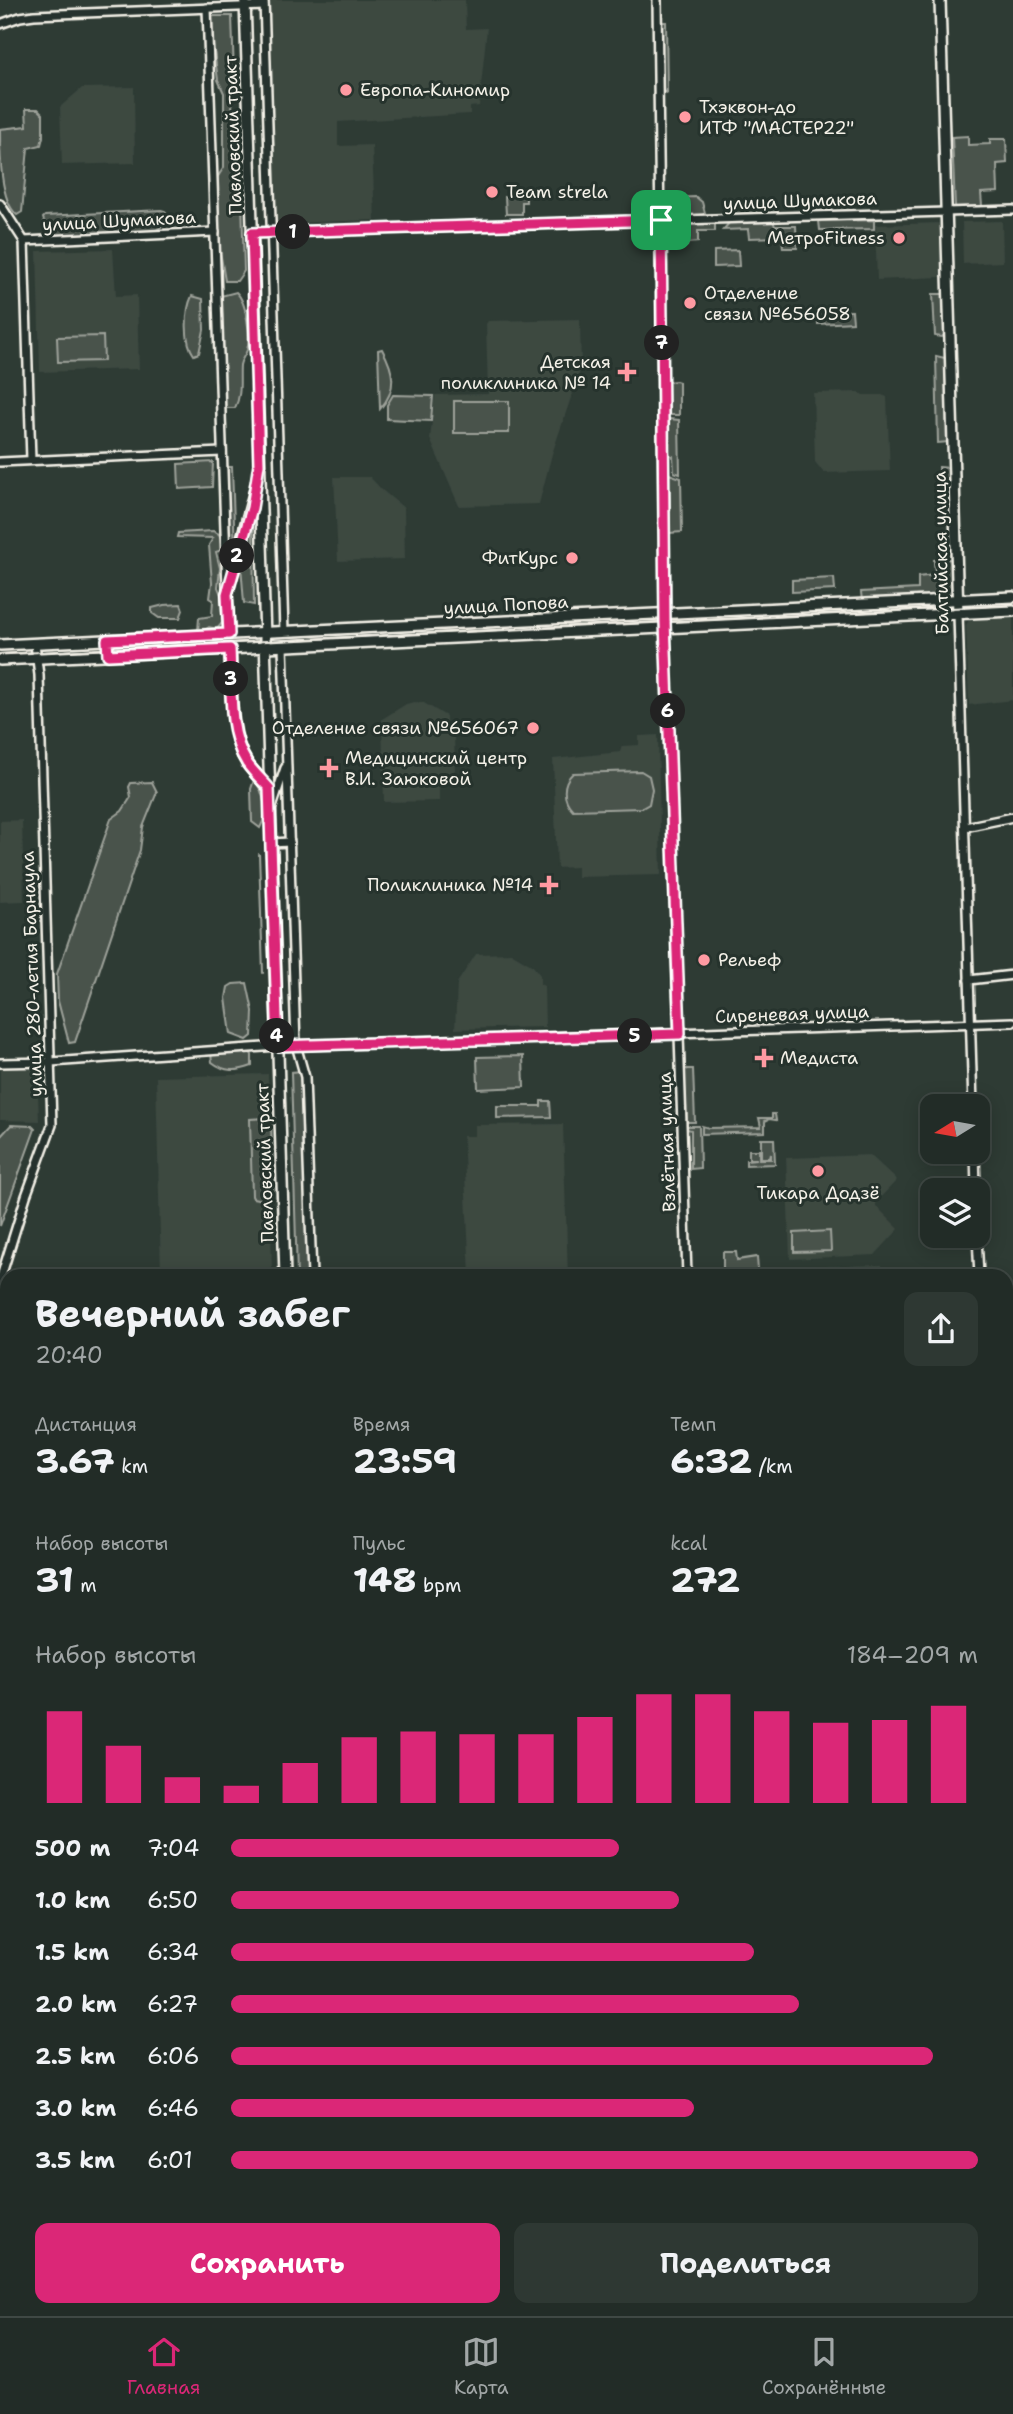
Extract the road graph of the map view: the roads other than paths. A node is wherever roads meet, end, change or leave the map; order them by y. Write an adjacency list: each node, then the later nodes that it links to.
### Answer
1 (657, 0): 10 (street, Взлётная улица)
2 (940, 0): 9 (main road, Балтийская улица)
3 (245, 3): 4 (street); 5 (street); 13 (main road, Павловский тракт)
4 (264, 3): 12 (street)
5 (207, 8): 6 (street); 11 (street)
6 (0, 24)
7 (0, 204): 14 (street)
8 (1013, 210): 9 (street, улица Шумакова)
9 (946, 212): 10 (street, улица Шумакова); 22 (main road, Балтийская улица)
10 (661, 220): 12 (street, улица Шумакова); 25 (street, Взлётная улица)
11 (215, 232): 14 (street, улица Шумакова); 15 (street)
12 (271, 232): 13 (street, улица Шумакова); 29 (street)
13 (252, 233): 18 (main road, Павловский тракт)
14 (23, 241): 16 (street)
15 (222, 452): 16 (street); 19 (street)
16 (31, 460): 17 (street)
17 (0, 462)
18 (259, 464): 19 (main road); 30 (main road, Павловский тракт)
19 (227, 594): 31 (main road)
20 (999, 597): 21 (main road, улица Попова); 22 (main road, улица Попова); 24 (main road)
21 (1013, 597)
22 (958, 599): 25 (main road, улица Попова); 26 (main road, Балтийская улица)
23 (1013, 611): 24 (main road, улица Попова)
24 (1001, 612): 26 (main road, улица Попова)
25 (665, 613): 27 (main road, улица Попова); 28 (street, Взлётная улица)
26 (958, 614): 28 (main road, улица Попова); 46 (street, Балтийская улица)
27 (433, 624): 29 (main road, улица Попова); 32 (main road)
28 (665, 628): 32 (main road, улица Попова); 53 (street, Взлётная улица)
29 (284, 631): 30 (main road, улица Попова)
30 (264, 632): 31 (main road, улица Попова); 37 (main road, Павловский тракт)
31 (229, 634): 33 (main road, улица Попова)
32 (435, 639): 36 (main road, улица Попова)
33 (107, 640): 34 (main road, улица Попова); 39 (main road)
34 (35, 644): 35 (main road, улица Попова); 40 (street, улица 280-летия Барнаула)
35 (0, 645)
36 (283, 646): 37 (main road, улица Попова); 42 (street)
37 (265, 647): 38 (main road, улица Попова); 43 (main road, Павловский тракт)
38 (230, 649): 39 (main road, улица Попова); 43 (main road)
39 (108, 655): 40 (main road, улица Попова)
40 (38, 658): 41 (main road, улица Попова); 56 (street, улица 280-летия Барнаула)
41 (0, 660)
42 (287, 761): 44 (street); 47 (street)
43 (269, 788): 44 (main road, Павловский тракт)
44 (270, 813): 48 (main road, Павловский тракт)
45 (1013, 817): 46 (street)
46 (965, 827): 50 (street, Балтийская улица)
47 (290, 842): 48 (street); 54 (street)
48 (271, 843): 55 (main road, Павловский тракт)
49 (1013, 975): 50 (street)
50 (970, 980): 52 (street, Балтийская улица)
51 (1013, 1022): 52 (street, Сиреневая улица)
52 (971, 1024): 53 (street, Сиреневая улица); 58 (street, Балтийская улица)
53 (680, 1034): 54 (street, Сиреневая улица); 63 (street, Взлётная улица)
54 (296, 1045): 55 (street, Сиреневая улица); 62 (street)
55 (278, 1046): 56 (street, Сиреневая улица); 61 (main road, Павловский тракт)
56 (51, 1062): 57 (street, Сиреневая улица); 60 (street, улица 280-летия Барнаула)
57 (0, 1063)
58 (973, 1094)
59 (978, 1248): 64 (street)
60 (3, 1269)
61 (285, 1269)
62 (312, 1269)
63 (687, 1269)
64 (979, 1269)

